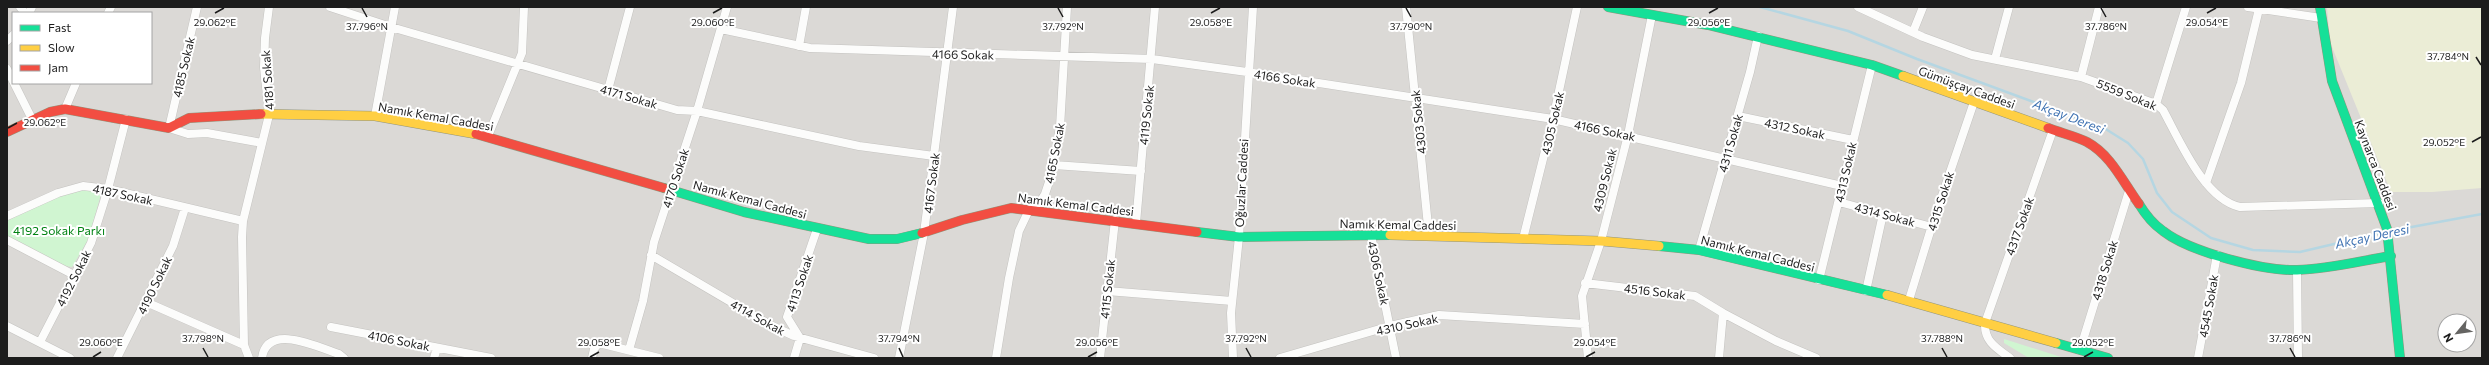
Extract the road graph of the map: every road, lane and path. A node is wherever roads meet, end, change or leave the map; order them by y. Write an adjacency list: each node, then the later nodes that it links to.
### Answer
1 (197, 7): 55 (street, 4185 Sokak)
2 (269, 7): 49 (street, 4181 Sokak)
3 (330, 7): 26 (street, 4171 Sokak)
4 (395, 7): 26 (street)
5 (524, 7): 35 (street)
6 (630, 7): 43 (street)
7 (727, 7): 27 (street, 4170 Sokak)
8 (806, 7): 30 (street)
9 (953, 7): 31 (street, 4167 Sokak)
10 (1067, 7): 32 (street, 4165 Sokak)
11 (1155, 7): 33 (street, 4119 Sokak)
12 (1252, 7): 38 (street, Oğuzlar Caddesi)
13 (1406, 7): 44 (street, 4303 Sokak)
14 (1577, 7): 54 (street, 4305 Sokak)
15 (1608, 7): 24 (street, Gümüşçay Caddesi)
16 (1923, 7): 28 (street)
17 (2009, 7): 34 (street)
18 (2099, 7): 39 (street)
19 (2186, 7): 46 (street)
20 (2248, 7): 23 (street)
21 (2320, 7): 25 (street, Kaynarca Caddesi)
22 (1862, 8): 28 (street, 5559 Sokak)
23 (2259, 8): 25 (street); 66 (street)
24 (1653, 11): 29 (street, Gümüşçay Caddesi); 58 (street, 4309 Sokak)
25 (2321, 18): 72 (street, Kaynarca Caddesi)
26 (391, 27): 35 (street, 4171 Sokak); 50 (street)
27 (721, 29): 30 (street, 4166 Sokak); 48 (street, 4170 Sokak)
28 (1913, 32): 34 (street, 5559 Sokak)
29 (1758, 36): 36 (street, Gümüşçay Caddesi); 51 (street, 4311 Sokak)
30 (799, 46): 31 (street, 4166 Sokak)
31 (948, 54): 32 (street, 4166 Sokak); 62 (street, 4167 Sokak)
32 (1065, 56): 33 (street, 4166 Sokak); 64 (street, 4165 Sokak)
33 (1152, 59): 38 (street, 4166 Sokak); 65 (street, 4119 Sokak)
34 (1995, 60): 39 (street, 5559 Sokak)
35 (517, 64): 43 (street, 4171 Sokak); 59 (street)
36 (1872, 65): 45 (street, Gümüşçay Caddesi); 60 (street, 4313 Sokak)
37 (7, 69): 40 (street)
38 (1248, 72): 44 (street, 4166 Sokak); 85 (street, Oğuzlar Caddesi)
39 (2081, 76): 46 (street, 5559 Sokak)
40 (12, 80)
41 (14, 84): 52 (street)
42 (76, 84): 47 (street)
43 (608, 90): 48 (street, 4171 Sokak)
44 (1416, 98): 54 (street, 4166 Sokak); 84 (street, 4303 Sokak)
45 (1974, 102): 56 (street, Gümüşçay Caddesi); 80 (street, 4315 Sokak)
46 (2156, 104): 66 (street, 5559 Sokak)
47 (65, 109): 52 (street); 53 (street)
48 (697, 111): 62 (street, 4171 Sokak); 69 (street, 4170 Sokak)
49 (269, 115): 50 (street, Namık Kemal Caddesi); 55 (street, Namık Kemal Caddesi); 61 (street, 4181 Sokak)
50 (375, 116): 59 (street, Namık Kemal Caddesi)
51 (1738, 116): 60 (street, 4312 Sokak); 63 (street, 4311 Sokak)
52 (32, 119): 57 (street)
53 (126, 119): 55 (street); 68 (street, 4192 Sokak)
54 (1553, 119): 58 (street, 4166 Sokak); 86 (street, 4305 Sokak)
55 (169, 128): 61 (street)
56 (2053, 130): 70 (street, Gümüşçay Caddesi); 103 (street, 4317 Sokak)
57 (7, 132)
58 (1628, 135): 63 (street, 4166 Sokak); 88 (street, 4309 Sokak)
59 (488, 136): 69 (street, Namık Kemal Caddesi)
60 (1853, 140): 67 (street, 4313 Sokak)
61 (262, 143): 78 (street, 4181 Sokak)
62 (934, 156): 82 (street, 4167 Sokak)
63 (1726, 159): 67 (street, 4166 Sokak); 89 (street, 4311 Sokak)
64 (1054, 165): 65 (street); 74 (street, 4165 Sokak)
65 (1141, 171): 79 (street, 4119 Sokak)
66 (2206, 183): 72 (street, 5559 Sokak)
67 (1842, 186): 71 (street, 4313 Sokak)
68 (108, 189): 73 (street, 4187 Sokak); 76 (street, 4187 Sokak); 94 (street, 4192 Sokak)
69 (670, 190): 81 (street, Namık Kemal Caddesi); 90 (street, 4170 Sokak)
70 (2129, 191): 91 (street, Gümüşçay Caddesi); 113 (street, 4318 Sokak)
71 (1839, 202): 75 (street, 4314 Sokak); 95 (street, 4313 Sokak)
72 (2379, 203): 92 (street, Kaynarca Caddesi)
73 (185, 208): 78 (street, 4187 Sokak); 101 (street, 4190 Sokak)
74 (1029, 210): 77 (street, Namık Kemal Caddesi); 82 (street, Namık Kemal Caddesi); 127 (street, 4165 Sokak)
75 (1883, 214): 80 (street, 4314 Sokak); 97 (street)
76 (7, 216)
77 (1115, 220): 79 (street, Namık Kemal Caddesi); 98 (street, 4115 Sokak)
78 (243, 221): 110 (street, 4181 Sokak)
79 (1136, 223): 85 (street, Namık Kemal Caddesi)
80 (1932, 227): 99 (street, 4315 Sokak)
81 (817, 228): 82 (street, Namık Kemal Caddesi); 108 (street, 4113 Sokak)
82 (924, 233): 126 (street, 4167 Sokak)
83 (1371, 235): 84 (street, Namık Kemal Caddesi); 85 (street, Namık Kemal Caddesi); 106 (street, 4306 Sokak)
84 (1429, 236): 86 (street, Namık Kemal Caddesi)
85 (1238, 237): 100 (street, Oğuzlar Caddesi)
86 (1523, 239): 88 (street, Namık Kemal Caddesi)
87 (7, 240): 94 (street)
88 (1601, 241): 89 (street, Namık Kemal Caddesi); 96 (street, 4309 Sokak)
89 (1699, 250): 95 (street, Namık Kemal Caddesi)
90 (651, 255): 108 (street, 4114 Sokak); 112 (street, 4170 Sokak)
91 (2217, 255): 93 (street, Gümüşçay Caddesi); 137 (street, 4545 Sokak)
92 (2391, 256): 93 (street, Gümüşçay Caddesi); 139 (street, Kaynarca Caddesi)
93 (2297, 270): 138 (street)
94 (74, 275): 109 (street, 4192 Sokak)
95 (1819, 280): 97 (street, Namık Kemal Caddesi)
96 (1585, 283): 102 (street, 4516 Sokak); 104 (street, 4309 Sokak)
97 (1866, 290): 99 (street, Namık Kemal Caddesi)
98 (1107, 291): 100 (street); 128 (street, 4115 Sokak)
99 (1909, 300): 103 (street, Namık Kemal Caddesi)
100 (1232, 301): 129 (street, Oğuzlar Caddesi)
101 (146, 302): 110 (street); 116 (street, 4190 Sokak)
102 (1723, 314): 133 (street); 134 (street, 4516 Sokak)
103 (1985, 323): 113 (street, Namık Kemal Caddesi); 135 (street)
104 (1585, 324): 106 (street, 4310 Sokak); 132 (street, 4309 Sokak)
105 (7, 326): 109 (street)
106 (1390, 326): 130 (street, 4310 Sokak); 131 (street, 4306 Sokak)
107 (331, 327): 111 (street, 4106 Sokak)
108 (800, 338): 114 (street, 4114 Sokak); 124 (street)
109 (40, 342): 115 (street)
110 (244, 345): 117 (street)
111 (437, 348): 120 (street); 121 (street, 4106 Sokak)
112 (629, 350): 122 (street); 123 (street)
113 (2080, 350): 136 (street, Namık Kemal Caddesi)
114 (861, 357): 125 (street, 4114 Sokak)
115 (70, 358)
116 (117, 358)
117 (249, 358)
118 (262, 358): 119 (street)
119 (344, 358)
120 (434, 358)
121 (491, 358)
122 (592, 358)
123 (659, 358)
124 (794, 358)
125 (874, 358)
126 (899, 358)
127 (996, 358)
128 (1100, 358)
129 (1233, 358)
130 (1280, 358)
131 (1396, 358)
132 (1588, 358)
133 (1718, 358)
134 (1816, 358)
135 (2010, 358)
136 (2108, 358)
137 (2198, 358)
138 (2298, 358)
139 (2400, 358)

